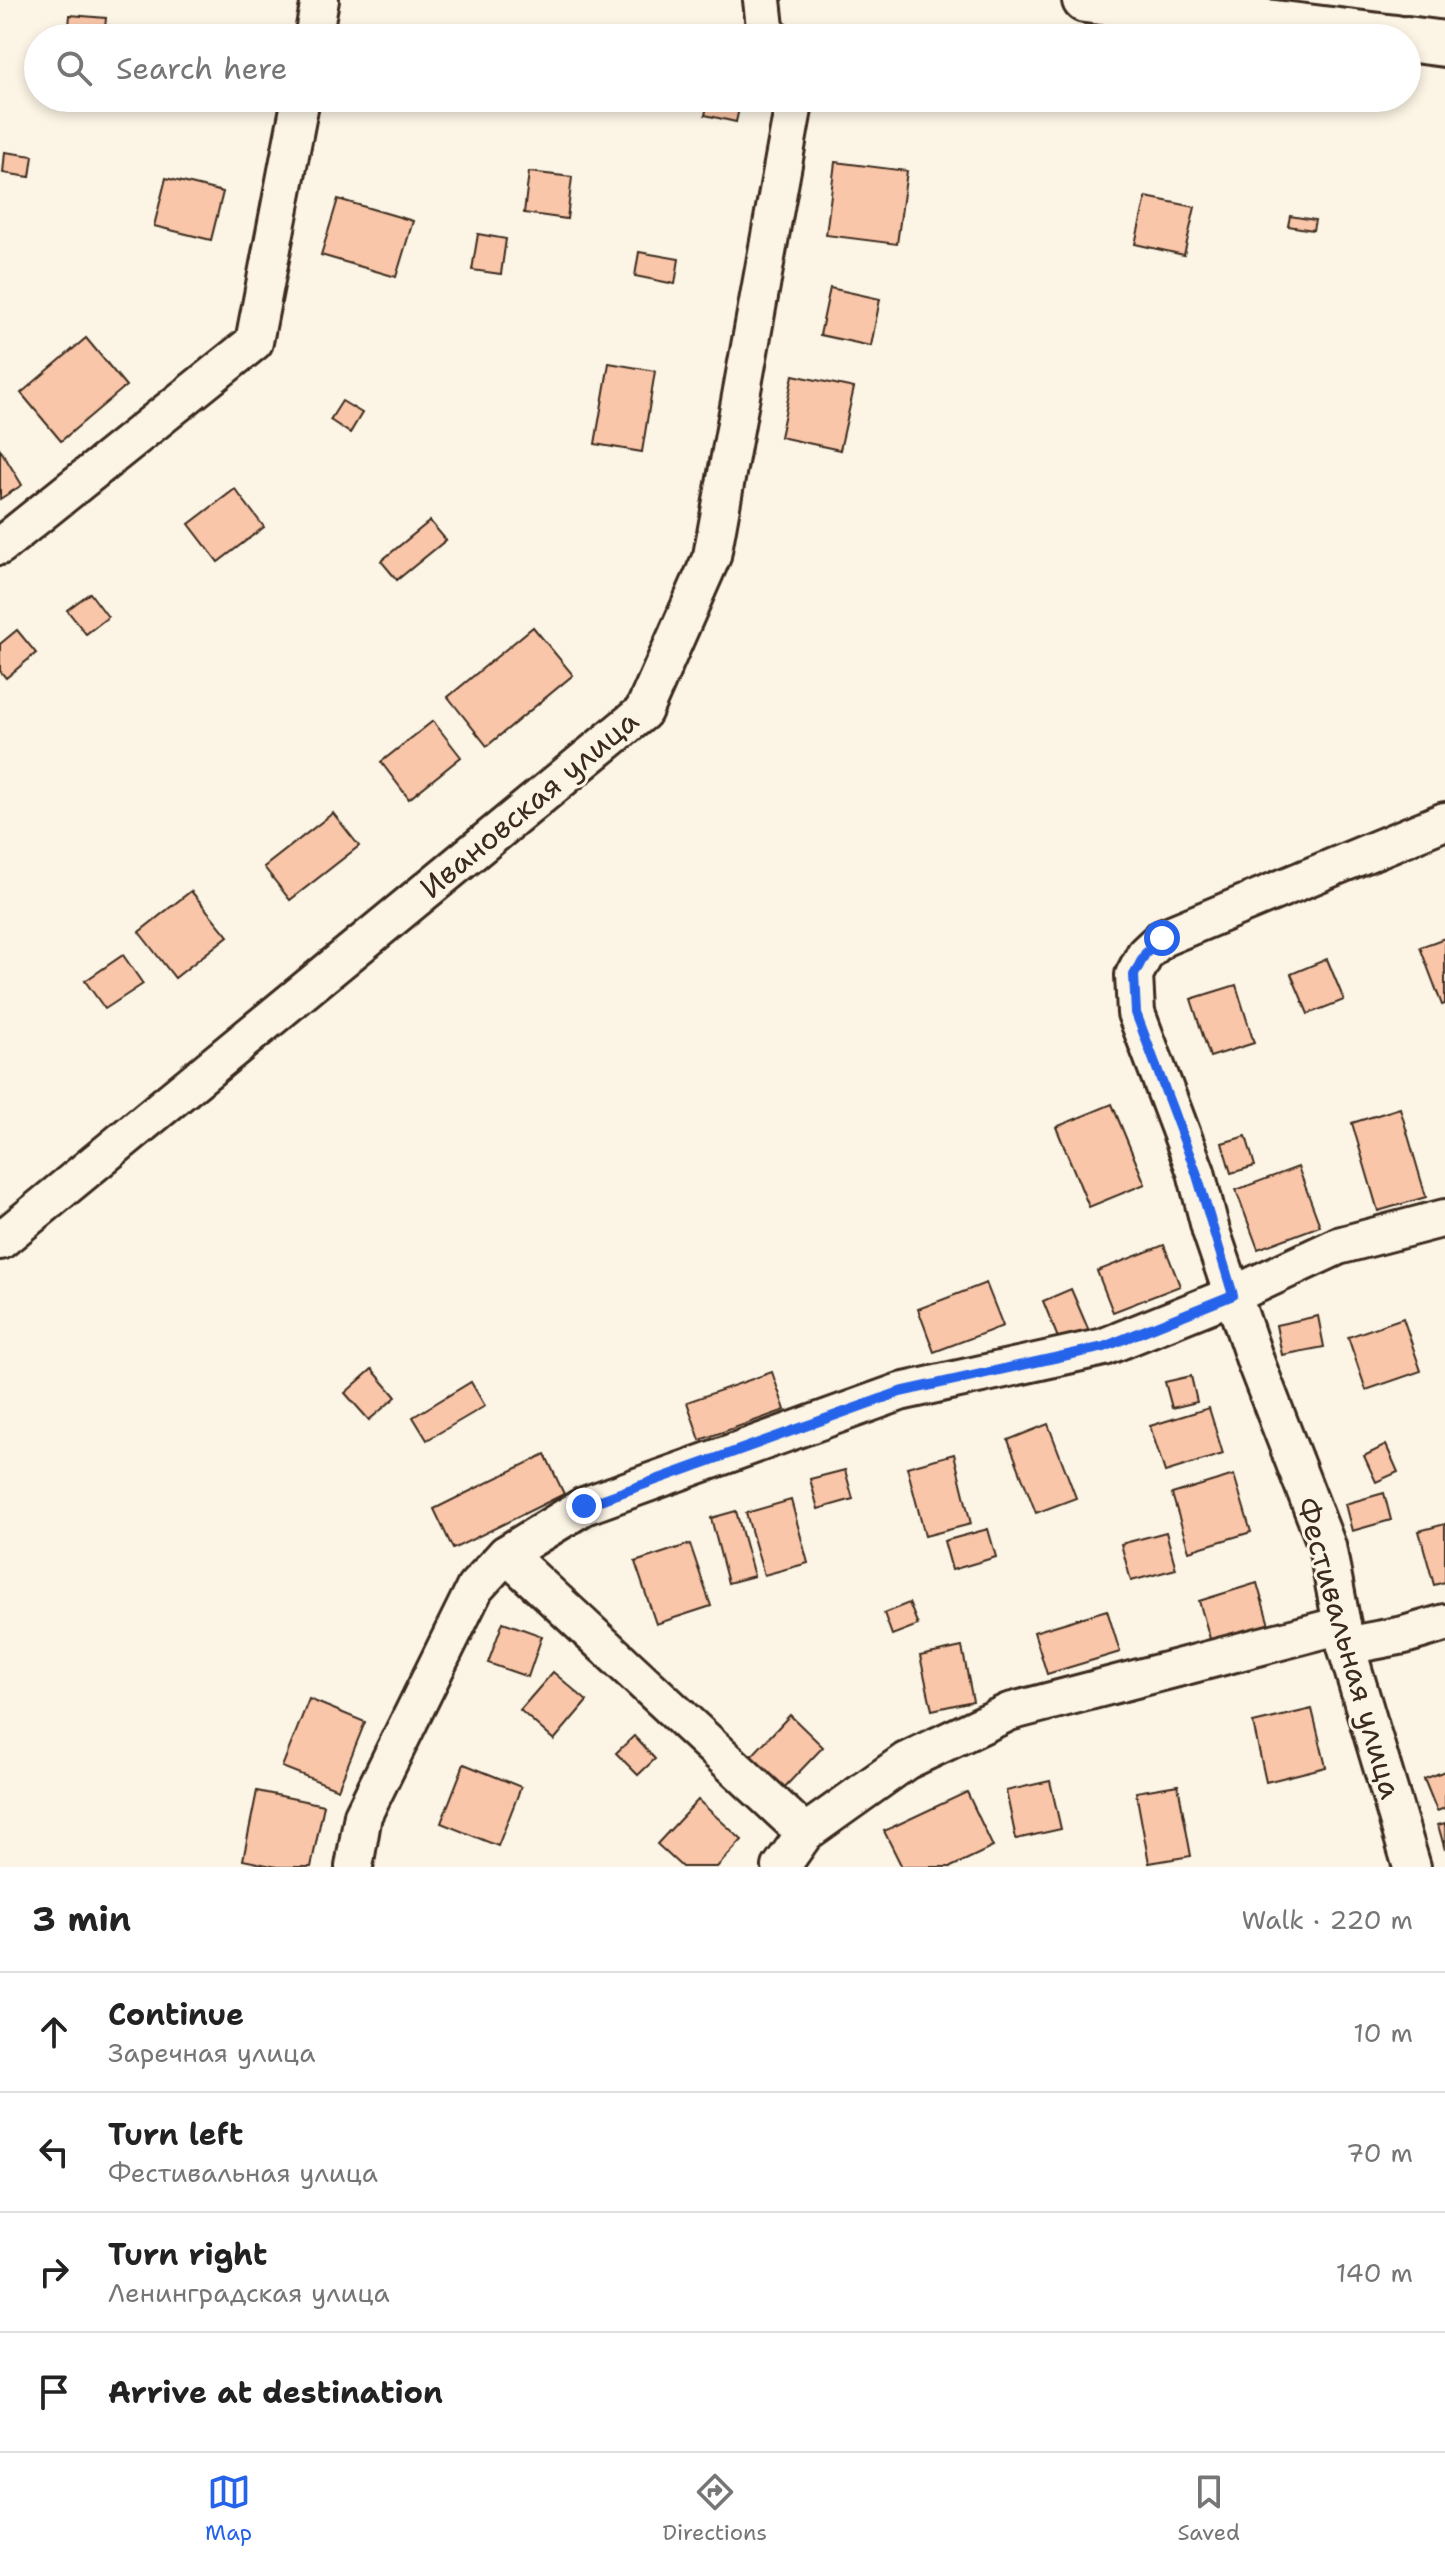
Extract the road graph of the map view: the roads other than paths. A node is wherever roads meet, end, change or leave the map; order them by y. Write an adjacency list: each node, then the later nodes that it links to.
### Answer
1 (320, 0): 4 (street)
2 (762, 0): 5 (street)
3 (1085, 0): 6 (street)
4 (316, 24)
5 (765, 24)
6 (1281, 24)
7 (1421, 41): 8 (street)
8 (1445, 44)
9 (298, 112): 11 (street)
10 (792, 112): 14 (street, Ивановская улица)
11 (0, 546)
12 (1445, 821): 15 (street, Фестивальная улица)
13 (1445, 1218): 15 (street)
14 (0, 1241)
15 (1233, 1295): 16 (street); 18 (street, Фестивальная улица)
16 (506, 1554): 19 (street); 20 (street)
17 (1445, 1623): 18 (street)
18 (1344, 1635): 19 (street); 22 (street, Фестивальная улица)
19 (805, 1833): 21 (street)
20 (354, 1867)
21 (781, 1867)
22 (1412, 1867)

